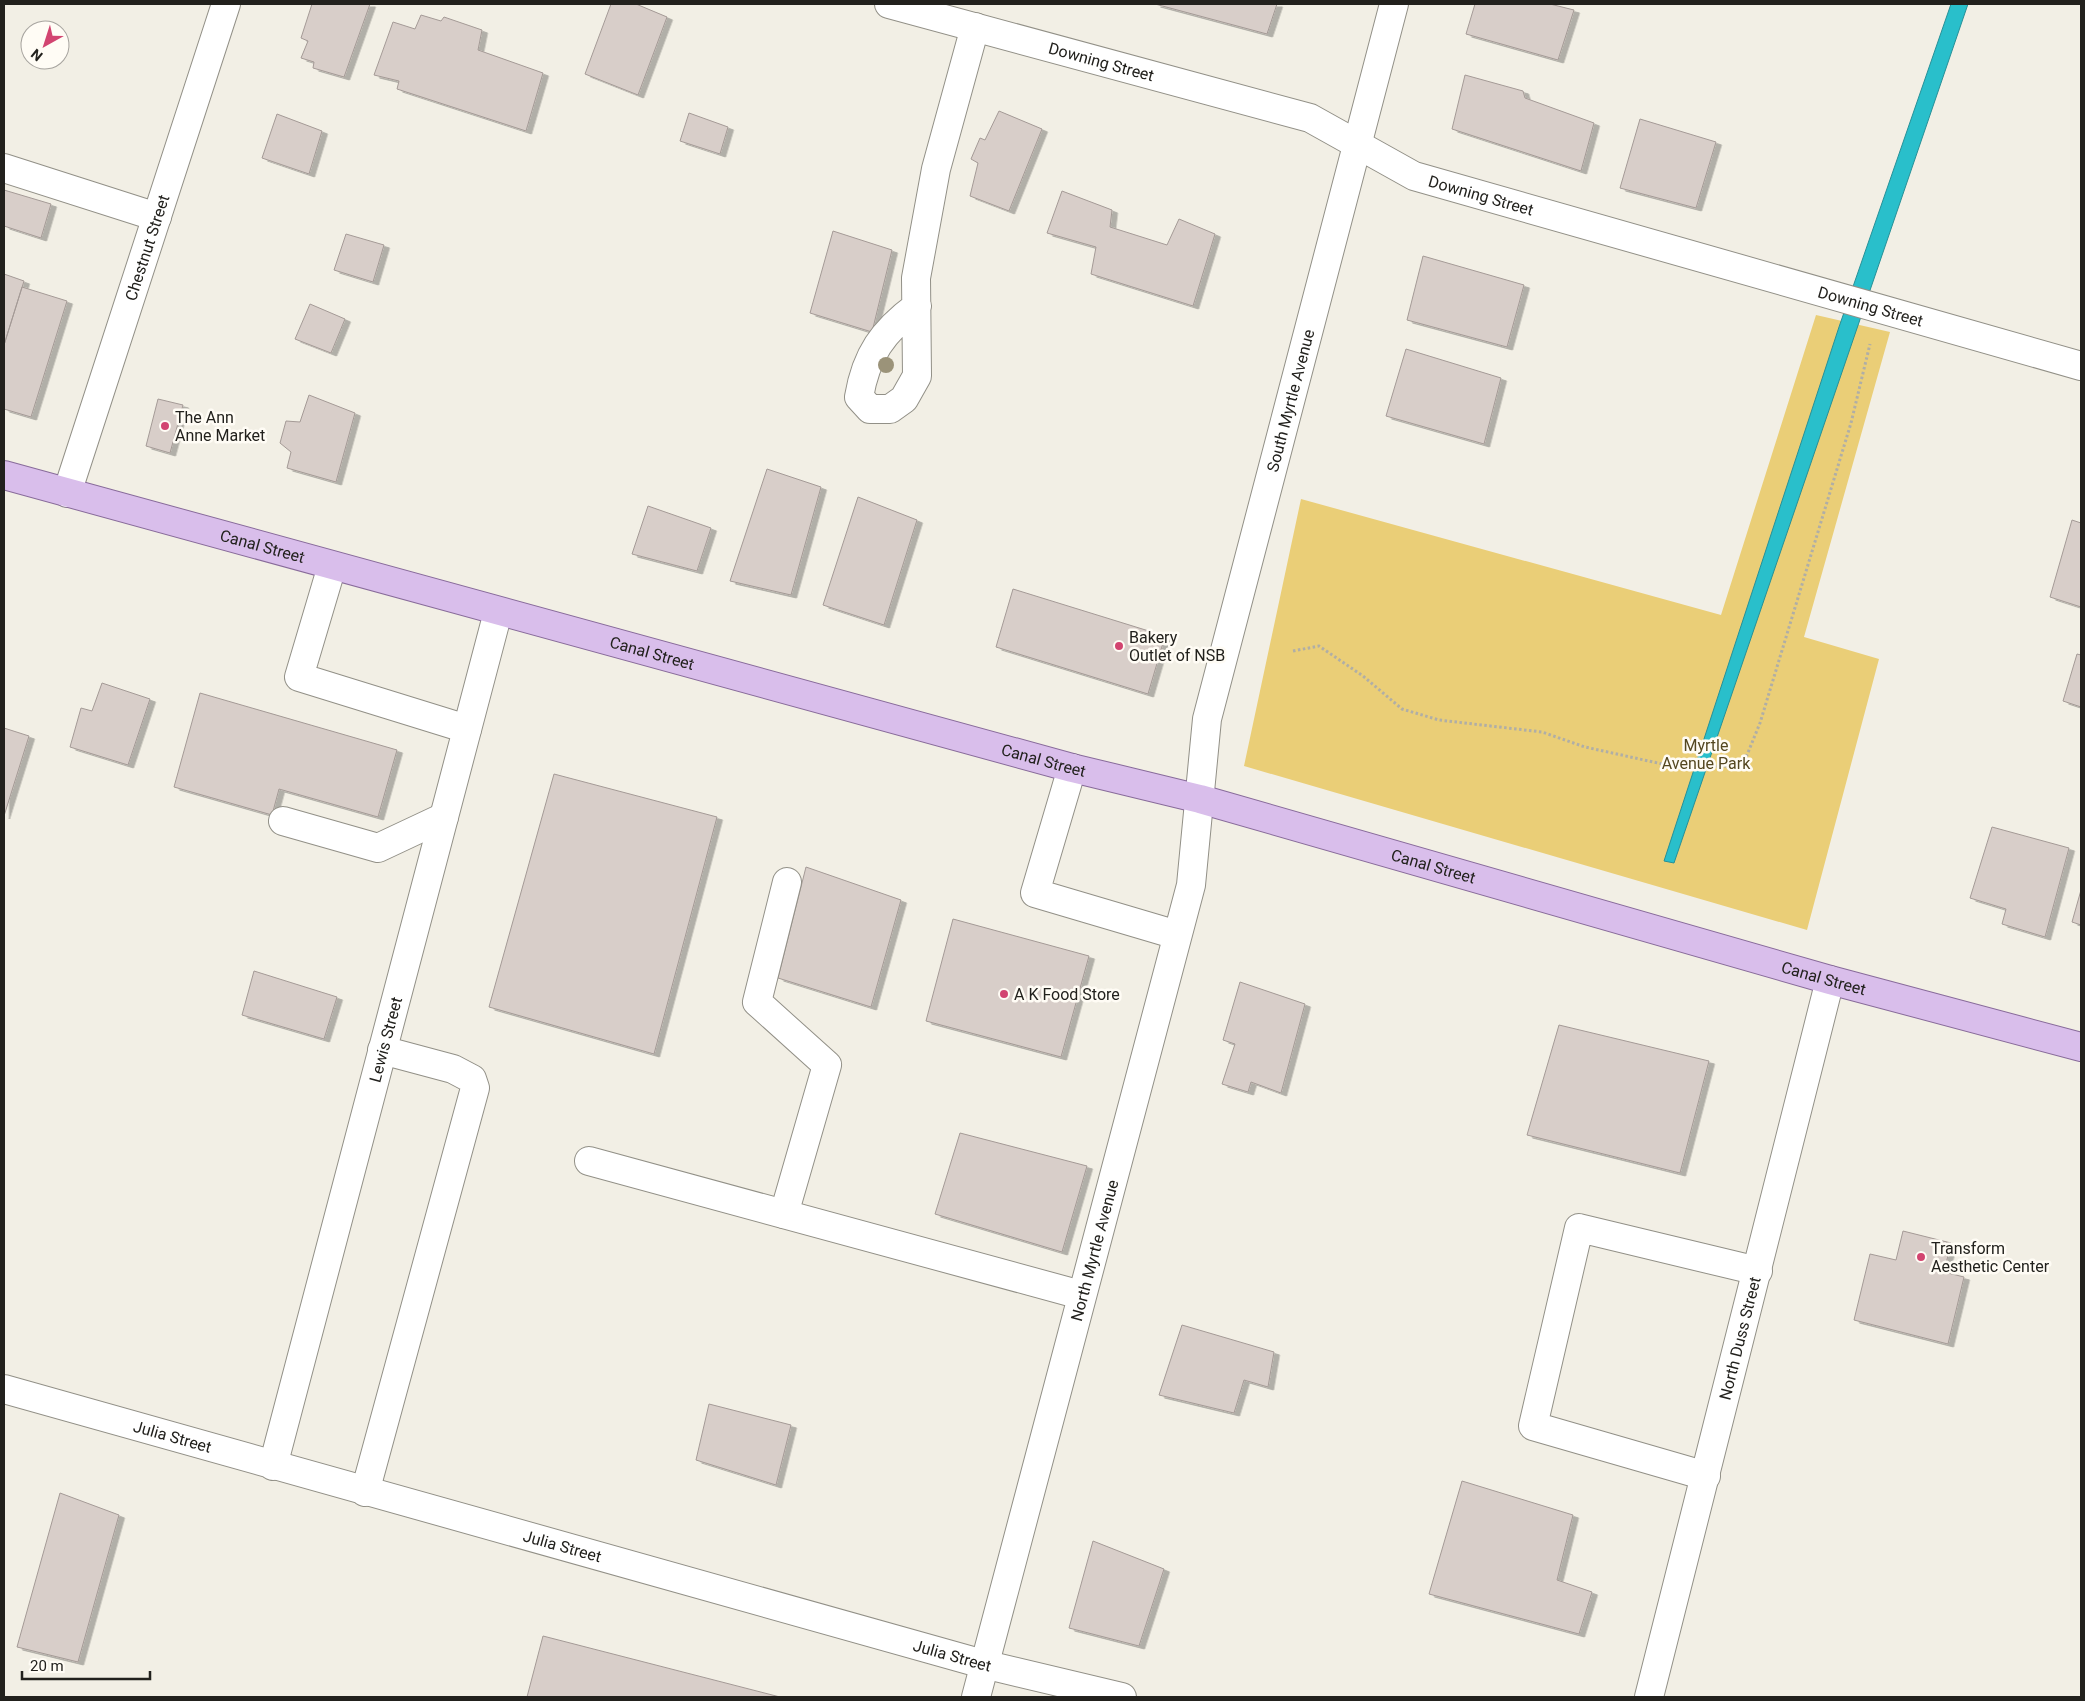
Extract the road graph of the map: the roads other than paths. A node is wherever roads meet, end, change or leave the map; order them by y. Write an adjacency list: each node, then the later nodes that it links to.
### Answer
1 (226, 4): 7 (street, Chestnut Street)
2 (889, 4): 4 (street, Downing Street)
3 (1394, 4): 5 (street, South Myrtle Avenue)
4 (975, 27): 5 (street, Downing Street); 8 (street)
5 (1357, 146): 9 (street, Downing Street); 16 (street, South Myrtle Avenue)
6 (4, 168): 7 (street)
7 (157, 217): 11 (street, Chestnut Street)
8 (917, 306)
9 (2081, 366)
10 (4, 475): 11 (main road, Canal Street)
11 (67, 492): 12 (main road, Canal Street)
12 (332, 566): 13 (main road, Canal Street); 14 (street)
13 (498, 612): 14 (street, Lewis Street); 15 (main road, Canal Street)
14 (467, 729): 17 (street, Lewis Street)
15 (1072, 768): 16 (main road, Canal Street); 20 (street)
16 (1200, 799): 20 (street, North Myrtle Avenue); 21 (main road, Canal Street)
17 (444, 817): 18 (street); 23 (street, Lewis Street)
18 (283, 821)
19 (787, 882): 25 (street)
20 (1178, 936): 27 (street, North Myrtle Avenue)
21 (1830, 980): 22 (main road, Canal Street); 26 (street, North Duss Street)
22 (2081, 1047)
23 (382, 1050): 29 (street, Lewis Street); 31 (street)
24 (589, 1161): 25 (street)
25 (784, 1214): 27 (street)
26 (1758, 1271): 30 (street, North Duss Street); 30 (street)
27 (1081, 1295): 32 (street, North Myrtle Avenue)
28 (4, 1389): 29 (street, Julia Street)
29 (273, 1466): 31 (street, Julia Street)
30 (1706, 1476): 35 (street, North Duss Street)
31 (365, 1492): 32 (street, Julia Street)
32 (984, 1664): 33 (street, North Myrtle Avenue); 34 (street, Julia Street)
33 (976, 1697)
34 (1122, 1697)
35 (1649, 1697)

